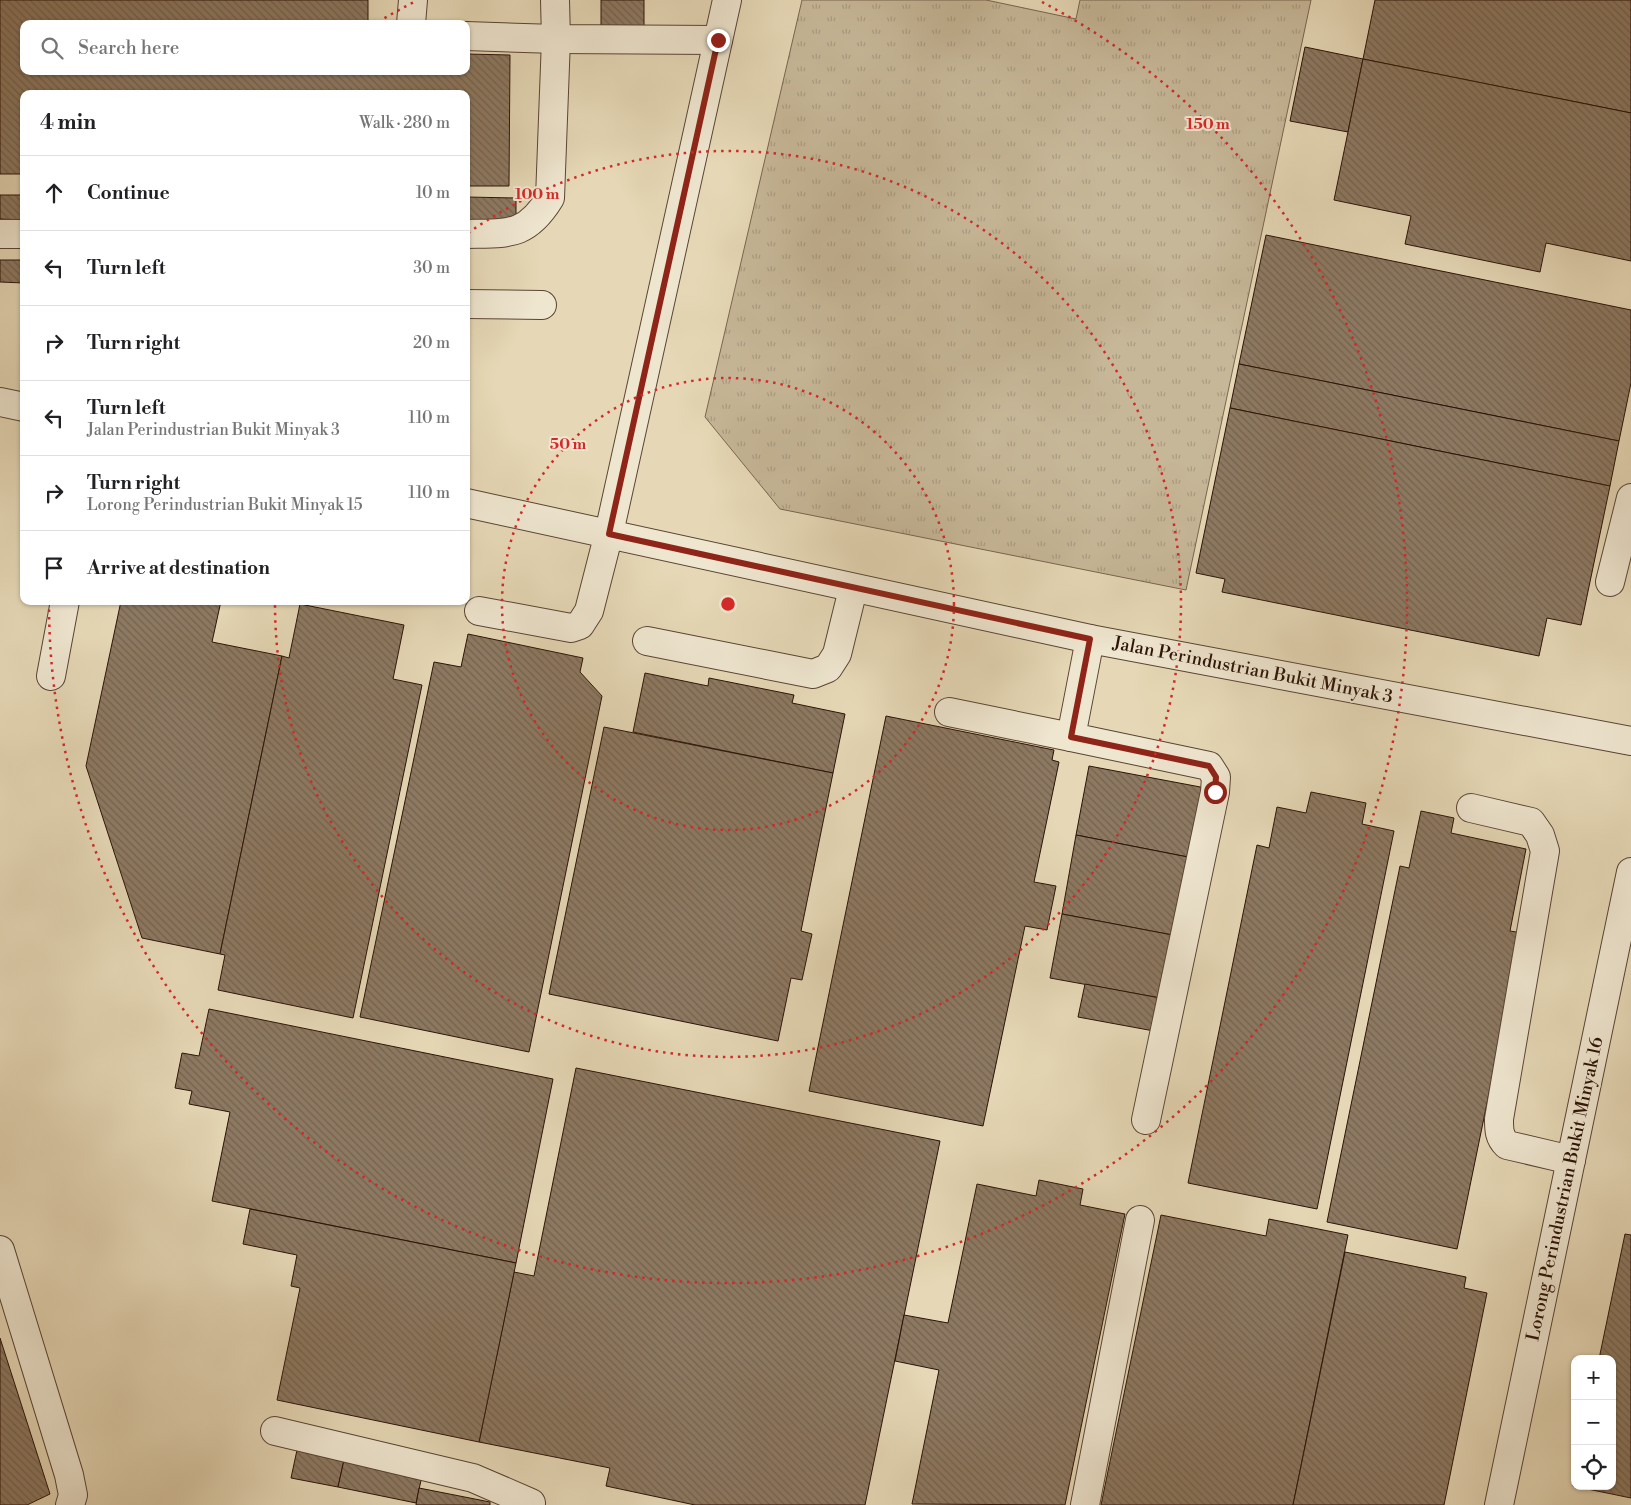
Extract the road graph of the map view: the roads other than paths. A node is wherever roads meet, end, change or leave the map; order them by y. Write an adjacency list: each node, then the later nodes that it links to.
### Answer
1 (412, 0): 4 (street)
2 (556, 0): 6 (street)
3 (727, 0): 7 (street)
4 (411, 20)
5 (470, 36): 6 (street)
6 (556, 39): 7 (street); 10 (street)
7 (718, 40): 17 (street)
8 (0, 234): 9 (street)
9 (20, 234)
10 (470, 234)
11 (470, 304): 12 (street)
12 (542, 305)
13 (0, 402): 14 (street)
14 (20, 406)
15 (1631, 498): 18 (street)
16 (470, 504): 17 (street, Jalan Perindustrian Bukit Minyak 3)
17 (609, 534): 19 (street, Jalan Perindustrian Bukit Minyak 3); 21 (street)
18 (1610, 582)
19 (853, 589): 22 (street, Jalan Perindustrian Bukit Minyak 3); 23 (street)
20 (63, 605): 24 (street)
21 (479, 611)
22 (1090, 639): 26 (street); 27 (street, Jalan Perindustrian Bukit Minyak 3)
23 (647, 641)
24 (51, 676)
25 (949, 712): 26 (street)
26 (1071, 737): 30 (street)
27 (1631, 741)
28 (1471, 808): 31 (street)
29 (1631, 872): 31 (street, Lorong Perindustrian Bukit Minyak 16)
30 (1146, 1120)
31 (1571, 1160): 38 (street, Lorong Perindustrian Bukit Minyak 16)
32 (1140, 1220): 37 (street)
33 (0, 1250): 36 (street)
34 (275, 1431): 35 (street)
35 (534, 1504)
36 (70, 1505)
37 (1085, 1505)
38 (1499, 1505)

